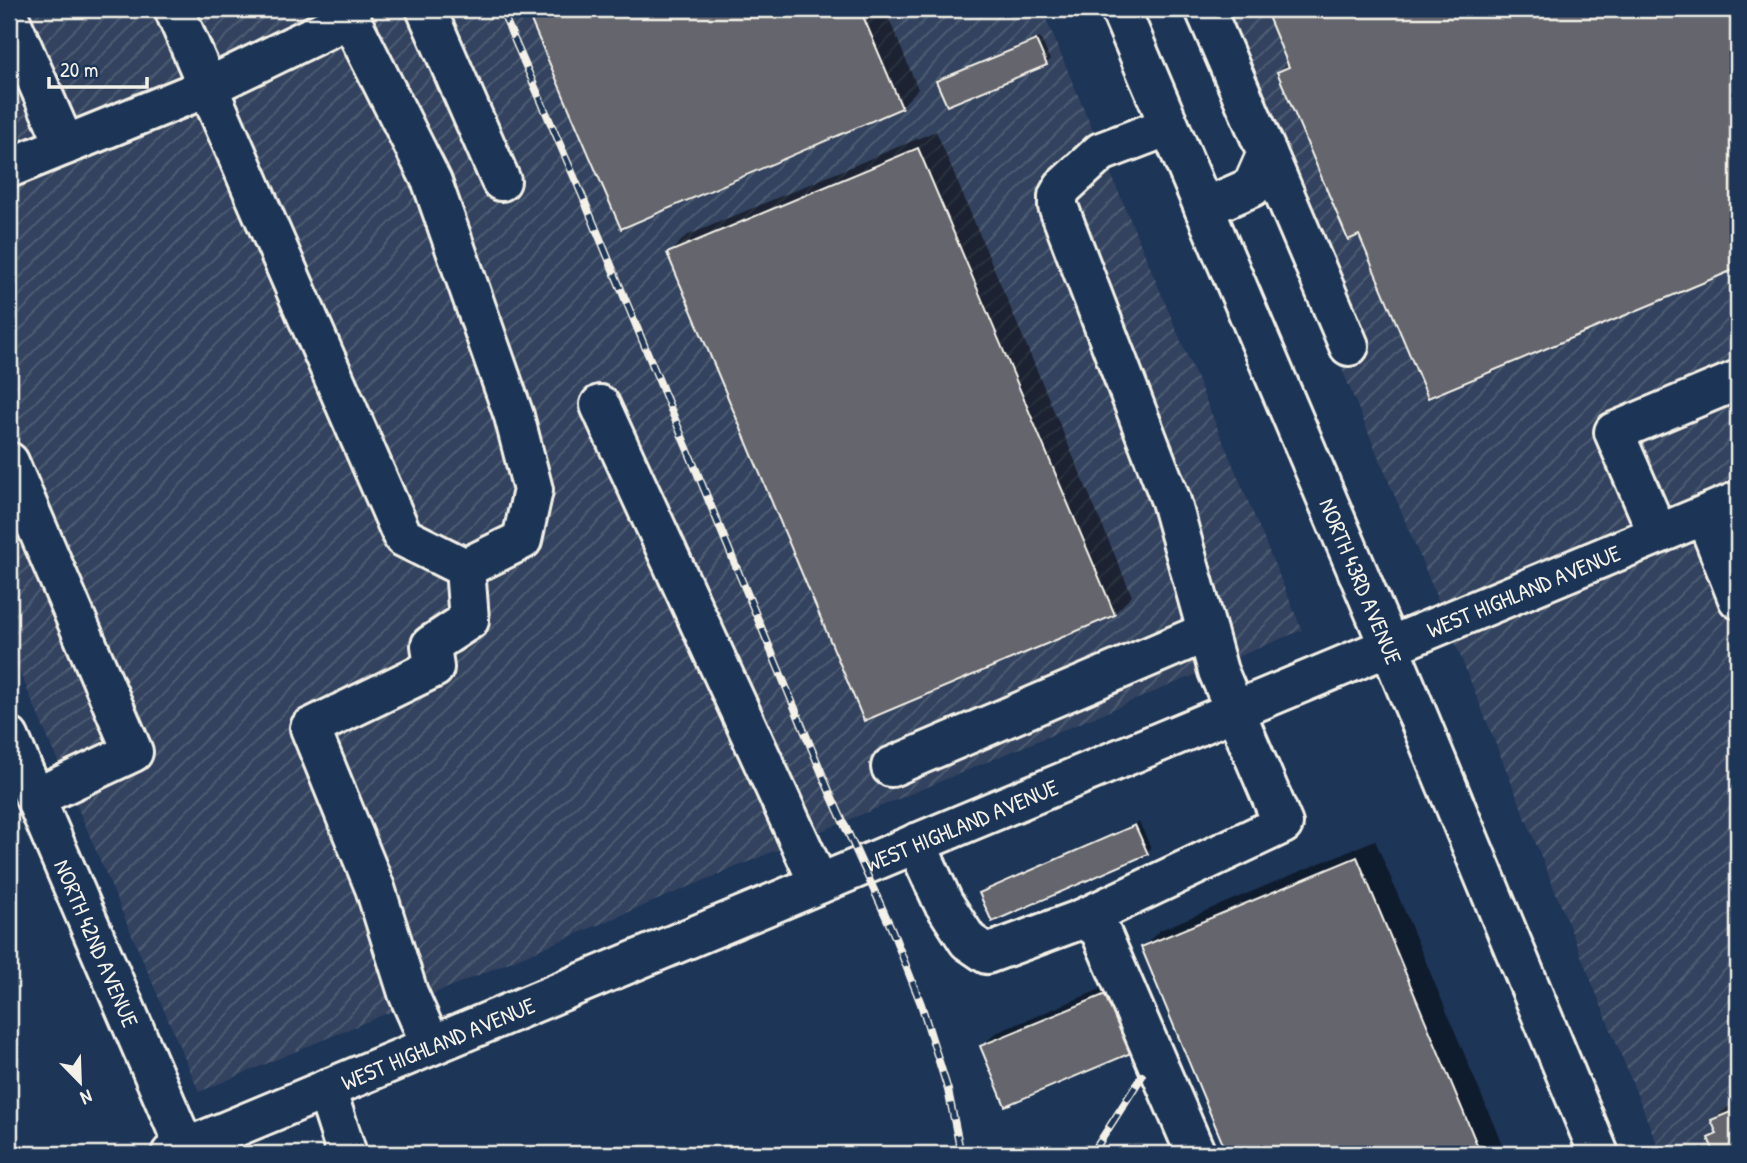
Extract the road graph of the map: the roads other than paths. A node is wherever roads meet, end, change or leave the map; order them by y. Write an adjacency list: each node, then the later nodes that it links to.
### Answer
1 (174, 9): 7 (street)
2 (426, 9): 12 (street)
3 (1120, 9): 8 (street, NORTH 43RD AVENUE)
4 (1205, 9): 10 (street)
5 (356, 13): 7 (street); 20 (street)
6 (9, 17): 9 (street)
7 (208, 88): 9 (street); 20 (street)
8 (1169, 126): 13 (street, NORTH 43RD AVENUE); 22 (street)
9 (65, 145): 11 (street)
10 (1267, 153): 13 (street); 14 (street)
11 (9, 168)
12 (501, 181)
13 (1204, 208): 23 (street, NORTH 43RD AVENUE)
14 (1349, 346)
15 (1738, 380): 19 (street)
16 (600, 405): 29 (street)
17 (9, 462): 27 (street)
18 (1722, 508): 19 (street, WEST HIGHLAND AVENUE); 21 (street)
19 (1658, 534): 23 (street, WEST HIGHLAND AVENUE)
20 (465, 568): 31 (street)
21 (1738, 599)
22 (1207, 632): 24 (street); 26 (street)
23 (1390, 646): 24 (street, WEST HIGHLAND AVENUE); 36 (street, NORTH 43RD AVENUE)
24 (1235, 710): 28 (street, WEST HIGHLAND AVENUE); 30 (street)
25 (9, 737): 27 (street, NORTH 42ND AVENUE)
26 (891, 767)
27 (35, 798): 33 (street, NORTH 42ND AVENUE)
28 (916, 843): 29 (street, WEST HIGHLAND AVENUE); 30 (street)
29 (819, 884): 31 (street, WEST HIGHLAND AVENUE)
30 (1082, 919): 35 (street)
31 (431, 1045): 32 (street, WEST HIGHLAND AVENUE)
32 (326, 1089): 33 (street, WEST HIGHLAND AVENUE); 34 (street)
33 (178, 1151)
34 (347, 1154)
35 (1196, 1154)
36 (1599, 1154)

